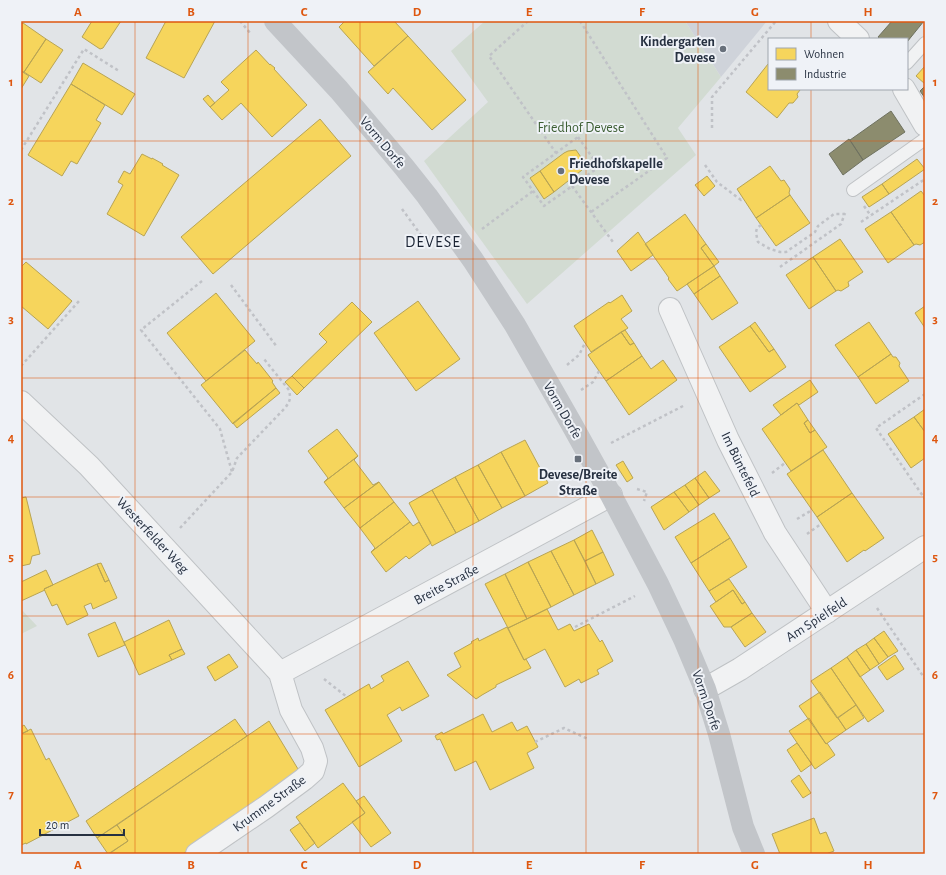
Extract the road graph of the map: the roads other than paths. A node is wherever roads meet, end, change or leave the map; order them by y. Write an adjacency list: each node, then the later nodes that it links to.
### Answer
1 (275, 21): 12 (main road, Vorm Dorfe)
2 (839, 21): 3 (street)
3 (857, 38)
4 (925, 43): 5 (lane)
5 (908, 62)
6 (905, 90): 7 (street)
7 (925, 125)
8 (925, 139): 9 (lane)
9 (853, 190)
10 (670, 309): 14 (street, Im Büntefeld)
11 (21, 402): 15 (street, Westerfelder Weg)
12 (611, 495): 15 (street, Breite Straße); 16 (main road, Vorm Dorfe)
13 (925, 547): 14 (street, Am Spielfeld)
14 (827, 612): 16 (street, Am Spielfeld)
15 (280, 673): 17 (street, Krumme Straße)
16 (705, 688): 18 (main road, Vorm Dorfe)
17 (196, 854)
18 (754, 854)

